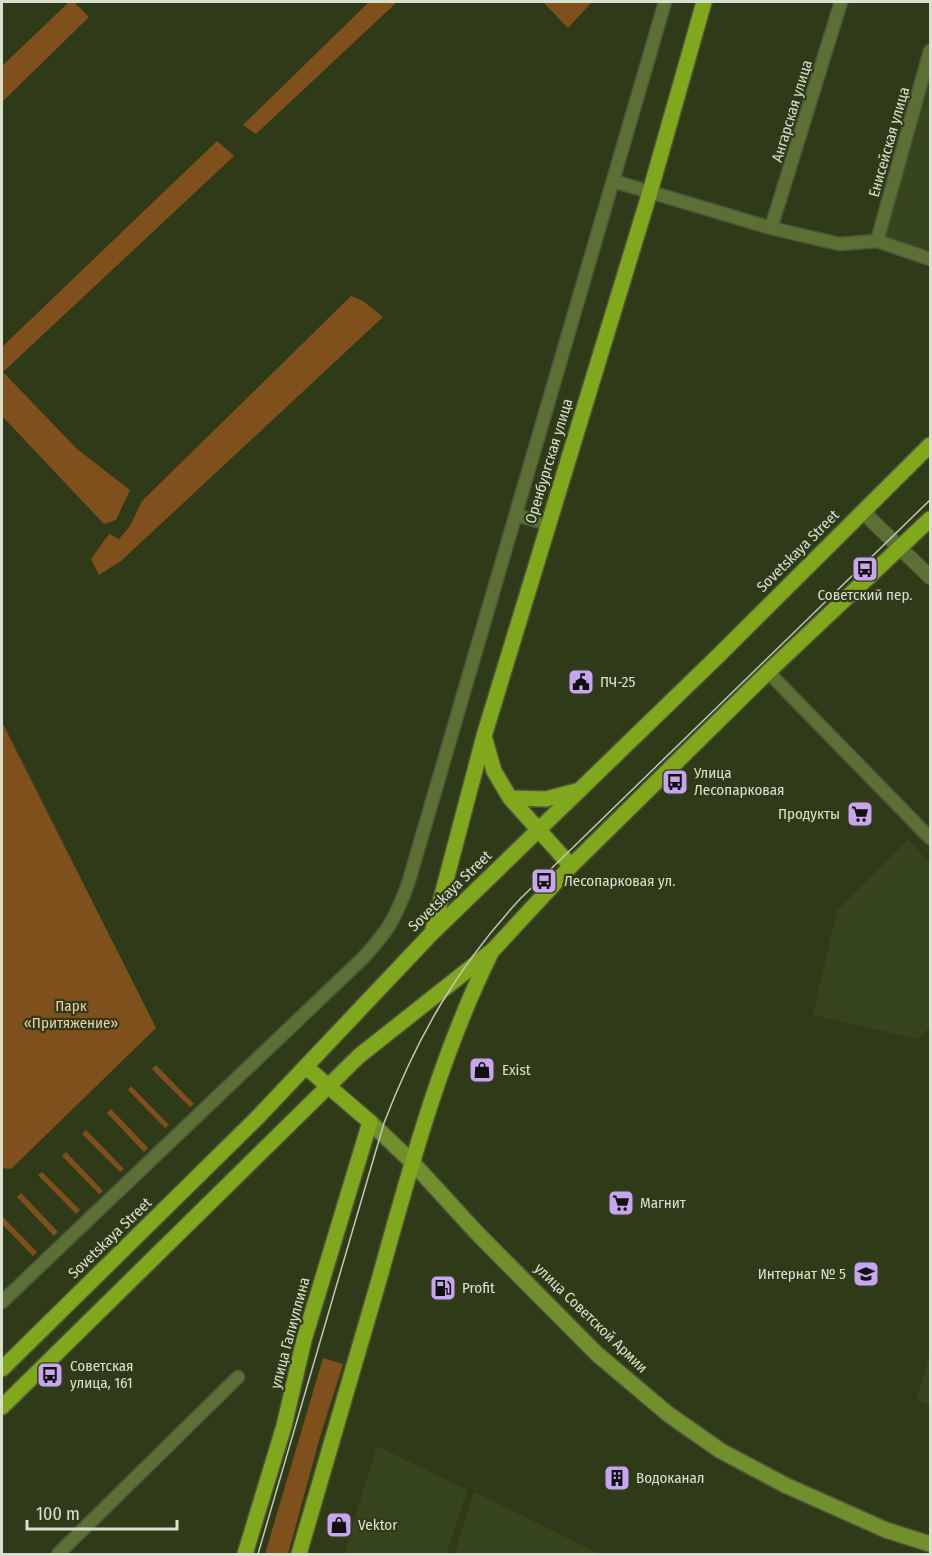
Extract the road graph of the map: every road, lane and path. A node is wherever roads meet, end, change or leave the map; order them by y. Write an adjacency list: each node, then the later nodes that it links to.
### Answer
1 (665, 2): 5 (street)
2 (704, 2): 6 (main road, Оренбургская улица)
3 (841, 2): 7 (street, Ангарская улица)
4 (930, 51): 8 (street, Енисейская улица)
5 (613, 181): 6 (street); 12 (street)
6 (650, 192): 7 (street); 14 (main road, Оренбургская улица)
7 (771, 228): 8 (street)
8 (877, 241): 9 (street)
9 (930, 259)
10 (930, 445): 11 (main road, Sovetskaya Street)
11 (863, 512): 15 (street); 19 (main road, Sovetskaya Street)
12 (516, 515): 14 (street); 30 (street)
13 (930, 519): 15 (main road)
14 (549, 524): 18 (main road, Оренбургская улица)
15 (901, 547): 16 (street); 17 (main road)
16 (930, 577)
17 (768, 672): 22 (street); 23 (main road)
18 (484, 736): 20 (main road); 24 (main road, Оренбургская улица)
19 (580, 790): 20 (main road); 21 (main road, Sovetskaya Street)
20 (510, 798): 21 (main road)
21 (539, 830): 23 (main road); 24 (main road, Sovetskaya Street)
22 (930, 838)
23 (571, 866): 25 (main road)
24 (432, 933): 26 (main road, Sovetskaya Street)
25 (493, 950): 27 (main road); 29 (main road)
26 (306, 1066): 27 (main road, улица Советской Армии); 31 (main road, Sovetskaya Street)
27 (328, 1088): 28 (main road, улица Советской Армии); 33 (main road)
28 (370, 1122): 29 (main road, улица Советской Армии); 36 (main road, улица Галиуллина)
29 (412, 1162): 34 (main road, улица Советской Армии); 37 (main road)
30 (2, 1302)
31 (2, 1369)
32 (238, 1377): 35 (street)
33 (2, 1407)
34 (930, 1544)
35 (58, 1554)
36 (245, 1554)
37 (299, 1554)

